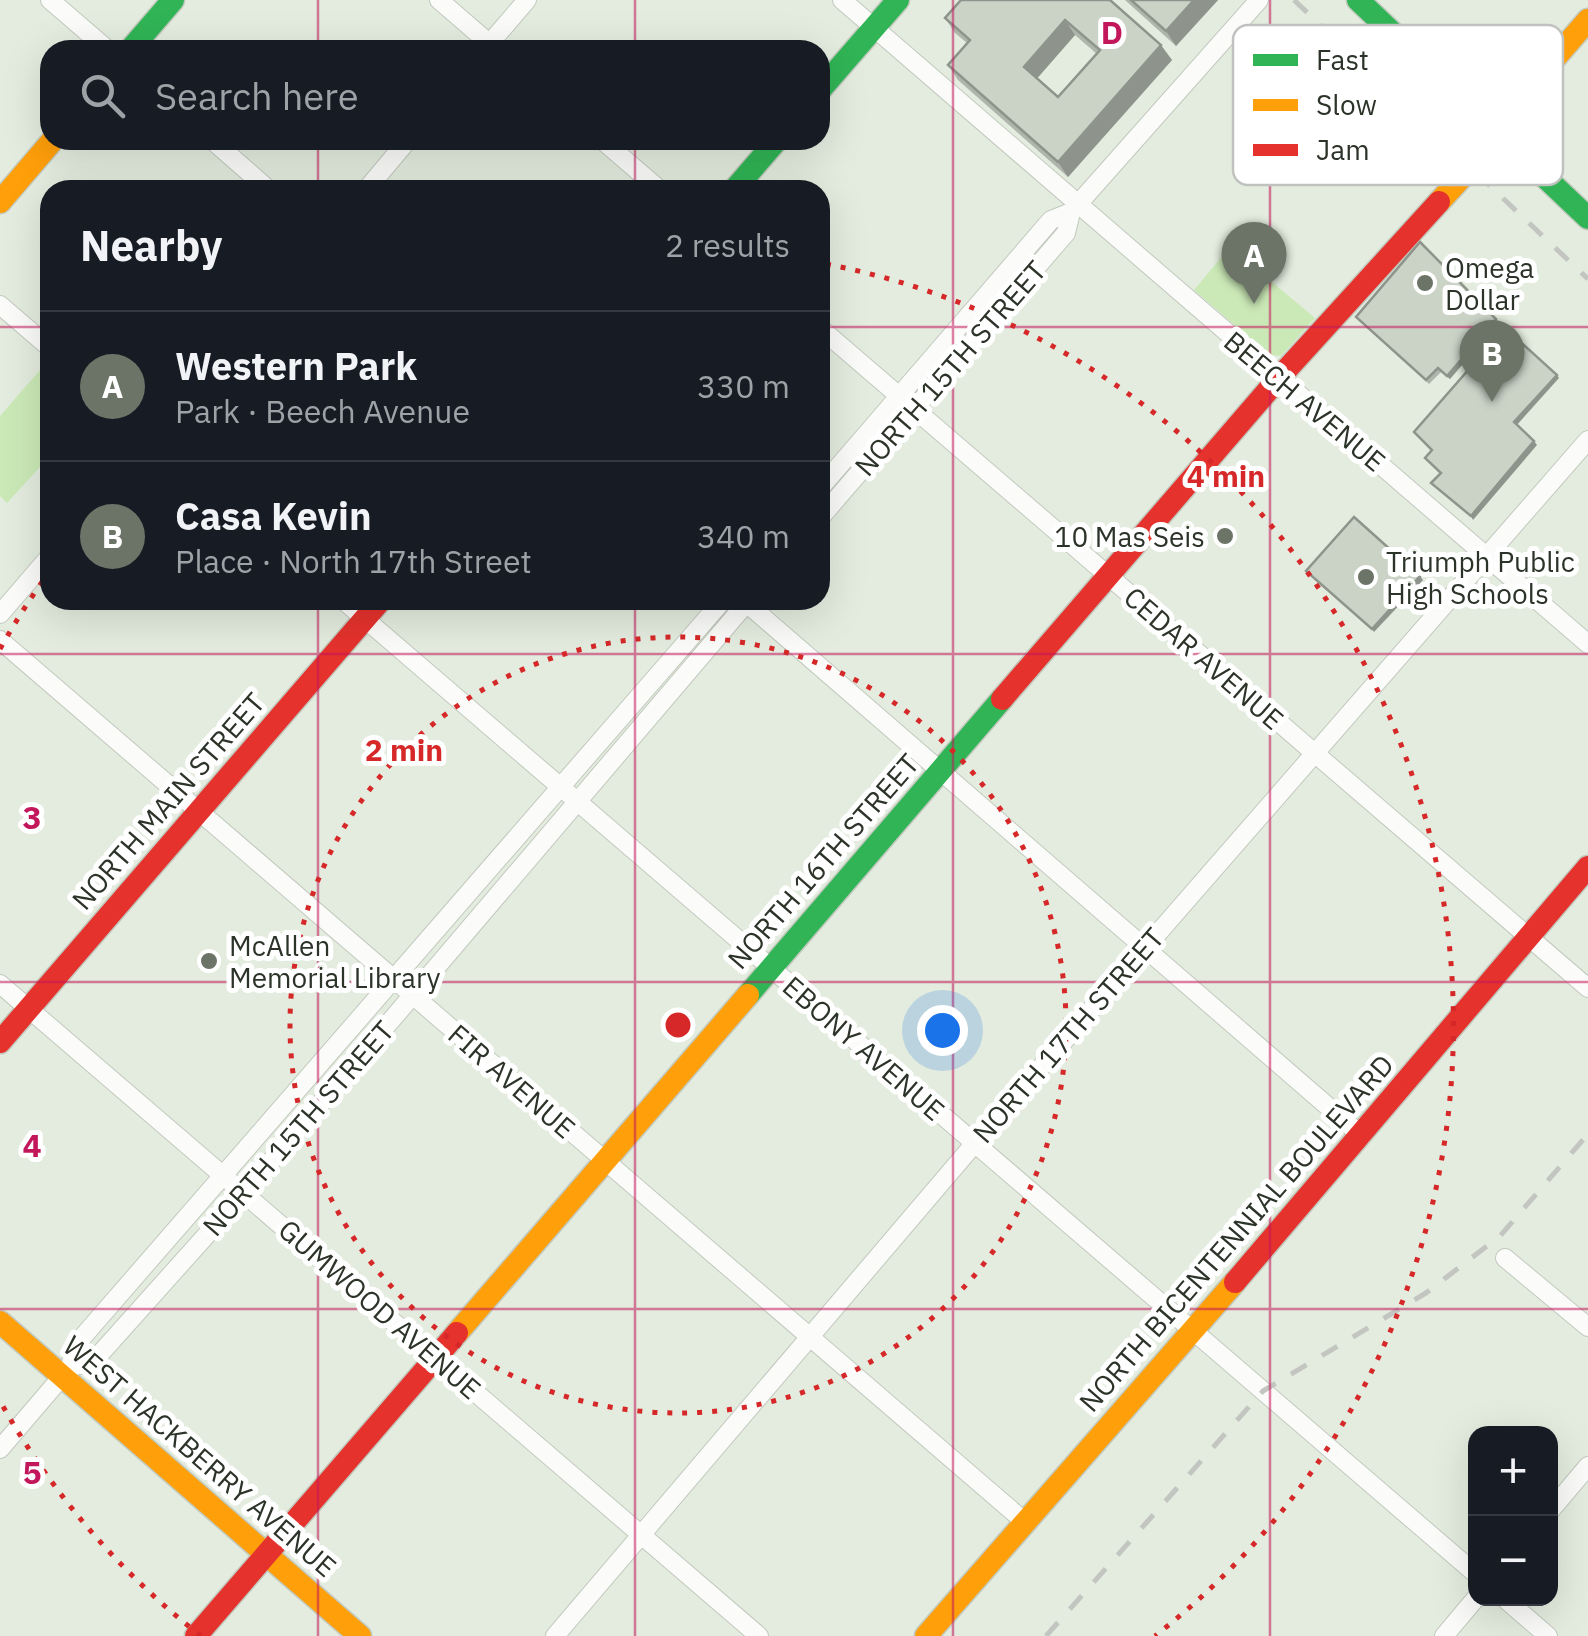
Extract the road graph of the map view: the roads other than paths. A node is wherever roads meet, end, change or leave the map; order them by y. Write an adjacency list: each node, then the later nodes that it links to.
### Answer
1 (50, 0): 14 (street)
2 (173, 0): 15 (street)
3 (438, 0): 16 (street)
4 (528, 0): 17 (street)
5 (842, 0): 12 (street, BEECH AVENUE)
6 (898, 0): 12 (street)
7 (1259, 0): 10 (street, NORTH 15TH STREET)
8 (1358, 0): 11 (street)
9 (1588, 20): 18 (street, NORTH 16TH STREET)
10 (1237, 25)
11 (1385, 25)
12 (874, 27): 19 (street); 32 (street, BEECH AVENUE)
13 (1233, 29): 32 (street, NORTH 15TH STREET)
14 (96, 40)
15 (139, 40)
16 (481, 40)
17 (496, 40)
18 (1563, 49)
19 (830, 78)
20 (44, 150): 31 (street)
21 (223, 150): 25 (street)
22 (400, 150): 26 (street)
23 (614, 150): 27 (street)
24 (768, 150): 28 (street)
25 (258, 180)
26 (374, 180)
27 (648, 180)
28 (743, 180)
29 (1455, 185): 37 (street, NORTH 16TH STREET)
30 (1554, 185): 33 (street)
31 (0, 202)
32 (1075, 207): 37 (street, BEECH AVENUE); 38 (street, NORTH 15TH STREET); 39 (street, NORTH 15TH STREET)
33 (1588, 218)
34 (0, 306): 36 (street)
35 (830, 337): 38 (street, CEDAR AVENUE)
36 (40, 340)
37 (1277, 380): 43 (street, BEECH AVENUE); 45 (street, NORTH 16TH STREET)
38 (899, 396): 39 (street, CEDAR AVENUE); 41 (street, NORTH 15TH STREET)
39 (915, 410): 42 (street, NORTH 15TH STREET); 45 (street, CEDAR AVENUE)
40 (1588, 440): 43 (street, NORTH 17TH STREET)
41 (830, 476)
42 (830, 507)
43 (1486, 552): 54 (street, BEECH AVENUE); 55 (street, NORTH 17TH STREET)
44 (40, 568): 51 (street)
45 (1110, 577): 55 (street, CEDAR AVENUE); 56 (street, NORTH 16TH STREET)
46 (354, 610): 52 (street, EBONY AVENUE)
47 (372, 610): 52 (street, NORTH MAIN STREET)
48 (714, 610): 57 (street, NORTH 15TH STREET)
49 (738, 610): 58 (street, NORTH 15TH STREET)
50 (756, 610): 56 (street)
51 (0, 614)
52 (364, 619): 57 (street, EBONY AVENUE); 59 (street, NORTH MAIN STREET)
53 (0, 640): 59 (street, FIR AVENUE)
54 (1588, 644)
55 (1314, 752): 61 (street, CEDAR AVENUE); 62 (street, NORTH 17TH STREET)
56 (940, 771): 62 (street); 63 (street, NORTH 16TH STREET)
57 (561, 786): 58 (street, EBONY AVENUE); 64 (street, NORTH 15TH STREET)
58 (578, 801): 63 (street, EBONY AVENUE); 67 (street, NORTH 15TH STREET)
59 (198, 811): 64 (street, FIR AVENUE); 68 (street, NORTH MAIN STREET)
60 (1588, 867): 61 (street, NORTH BICENTENNIAL BOULEVARD)
61 (1528, 936): 66 (street, CEDAR AVENUE); 70 (street, NORTH BICENTENNIAL BOULEVARD)
62 (1144, 947): 70 (street); 71 (street, NORTH 17TH STREET)
63 (770, 968): 71 (street, EBONY AVENUE); 72 (street, NORTH 16TH STREET)
64 (396, 981): 67 (street, FIR AVENUE); 73 (street, NORTH 15TH STREET)
65 (0, 984): 68 (street, GUMWOOD AVENUE)
66 (1588, 988)
67 (413, 995): 72 (street, FIR AVENUE); 74 (street, NORTH 15TH STREET)
68 (29, 1008): 69 (street, NORTH MAIN STREET); 73 (street, GUMWOOD AVENUE)
69 (0, 1042)
70 (1362, 1136): 78 (street, NORTH BICENTENNIAL BOULEVARD)
71 (975, 1143): 78 (street, EBONY AVENUE); 79 (street, NORTH 17TH STREET)
72 (606, 1162): 79 (street, FIR AVENUE); 80 (street, NORTH 16TH STREET)
73 (226, 1176): 74 (street, GUMWOOD AVENUE); 81 (street, NORTH 15TH STREET)
74 (244, 1192): 80 (street, GUMWOOD AVENUE); 81 (street, NORTH 15TH STREET)
75 (1505, 1258): 77 (street)
76 (0, 1322): 81 (street, WEST HACKBERRY AVENUE)
77 (1588, 1326)
78 (1194, 1331): 85 (street, NORTH BICENTENNIAL BOULEVARD); 88 (street, EBONY AVENUE)
79 (808, 1336): 85 (street, FIR AVENUE); 86 (street, NORTH 17TH STREET)
80 (436, 1358): 86 (street, GUMWOOD AVENUE); 87 (street, NORTH 16TH STREET)
81 (66, 1371): 82 (street, NORTH 15TH STREET); 87 (street, WEST HACKBERRY AVENUE)
82 (0, 1449)
83 (1588, 1466): 84 (street)
84 (1558, 1502)
85 (1025, 1522): 95 (street, NORTH BICENTENNIAL BOULEVARD)
86 (644, 1536): 93 (street, NORTH 17TH STREET); 94 (street, GUMWOOD AVENUE)
87 (268, 1554): 91 (street, NORTH 16TH STREET); 92 (street, WEST HACKBERRY AVENUE)
88 (1468, 1567)
89 (1469, 1606): 96 (street)
90 (1513, 1606): 97 (street)
91 (196, 1636)
92 (360, 1636)
93 (555, 1636)
94 (759, 1636)
95 (926, 1636)
96 (1444, 1636)
97 (1548, 1636)

